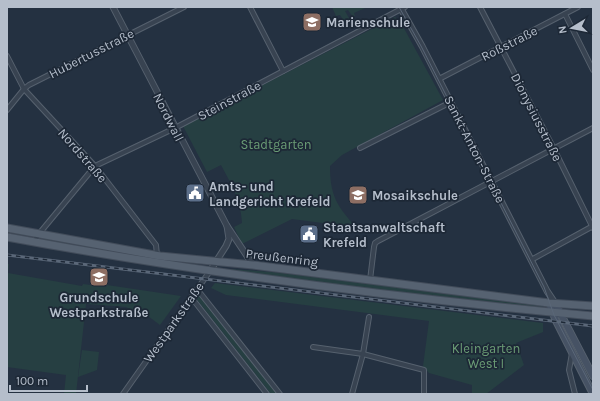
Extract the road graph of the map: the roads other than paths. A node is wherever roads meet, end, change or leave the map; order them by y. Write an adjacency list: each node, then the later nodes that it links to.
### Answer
1 (113, 7): 8 (street, Nordwall)
2 (184, 7): 8 (street, Hubertusstraße)
3 (250, 7): 12 (street)
4 (480, 7): 9 (street, Dionysiusstraße)
5 (578, 7): 7 (street, Roßstraße)
6 (402, 8): 12 (street, Steinstraße); 13 (street, Sankt-Anton-Straße)
7 (565, 14): 9 (street, Roßstraße); 11 (street)
8 (127, 35): 14 (street, Hubertusstraße); 17 (street, Nordwall)
9 (501, 48): 13 (street, Roßstraße); 20 (street, Dionysiusstraße)
10 (7, 56): 14 (street, Nordstraße)
11 (593, 70)
12 (282, 71): 17 (street, Steinstraße)
13 (439, 79): 15 (street, Sankt-Anton-Straße)
14 (24, 89): 16 (street, Hubertusstraße); 21 (street, Nordstraße)
15 (451, 102): 19 (street); 22 (street, Sankt-Anton-Straße)
16 (7, 110)
17 (175, 128): 21 (street, Steinstraße); 23 (street, Nordwall)
18 (593, 128): 20 (street)
19 (360, 148)
20 (554, 149): 22 (street); 24 (street, Dionysiusstraße)
21 (95, 166): 26 (street, Steinstraße); 29 (street, Nordstraße)
22 (492, 182): 30 (street, Sankt-Anton-Straße); 34 (street)
23 (227, 226): 31 (street); 32 (street, Nordwall)
24 (593, 227): 30 (street)
25 (7, 228): 26 (main road, Preußenring)
26 (38, 235): 28 (street, Steinstraße); 29 (main road, Preußenring)
27 (7, 237): 28 (main road, Preußenring)
28 (34, 242): 33 (main road, Preußenring)
29 (157, 255): 31 (main road, Preußenring)
30 (531, 260): 37 (street, Sankt-Anton-Straße)
31 (216, 261): 32 (main road, Preußenring); 33 (street)
32 (253, 265): 34 (main road, Preußenring)
33 (210, 271): 35 (street, Westparkstraße); 39 (main road, Preußenring)
34 (370, 280): 37 (main road, Preußenring)
35 (197, 289): 36 (street, Westparkstraße); 49 (street)
36 (191, 297): 47 (street, Westparkstraße); 48 (street)
37 (552, 303): 38 (main road, Preußenring); 39 (main road); 40 (main road)
38 (593, 306)
39 (552, 312): 40 (main road, Preußenring); 44 (main road)
40 (560, 313): 41 (main road, Preußenring); 46 (main road)
41 (593, 316)
42 (369, 317): 45 (street)
43 (313, 347): 45 (street)
44 (572, 353): 52 (street); 53 (main road)
45 (363, 354): 50 (street); 51 (street)
46 (593, 376)
47 (123, 394)
48 (267, 394)
49 (280, 394)
50 (352, 394)
51 (424, 394)
52 (575, 394)
53 (593, 394)

